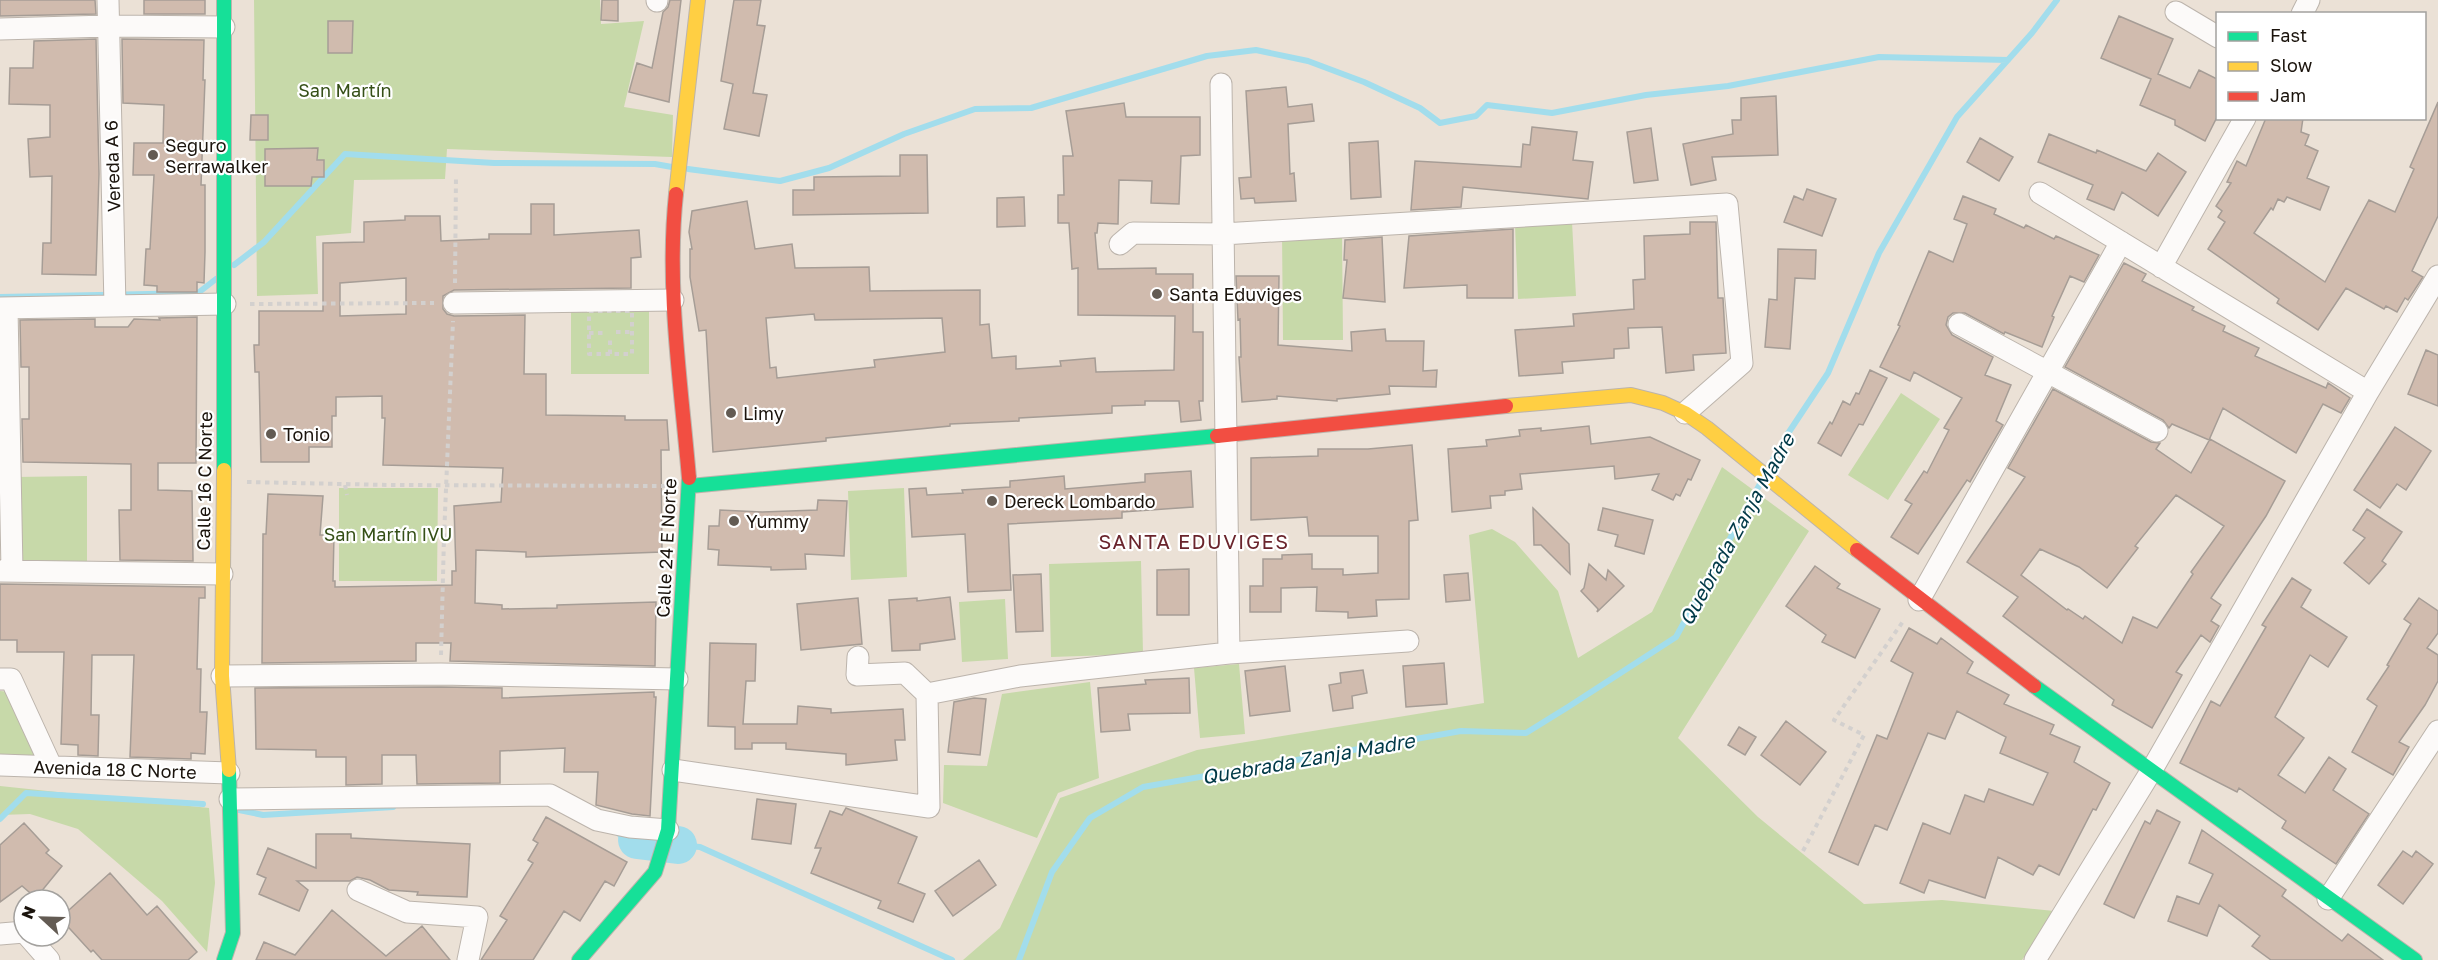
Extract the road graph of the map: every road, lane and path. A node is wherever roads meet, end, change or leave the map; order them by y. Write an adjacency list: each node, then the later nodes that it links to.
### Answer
1 (108, 0): 5 (street, Vereda A 6)
2 (224, 0): 6 (street, Calle 16 C Norte)
3 (698, 0): 19 (street, Calle 24 E Norte)
4 (2176, 12): 8 (street)
5 (108, 26): 6 (street); 7 (street); 21 (street, Vereda A 6)
6 (224, 27): 18 (street, Calle 16 C Norte)
7 (0, 29)
8 (2216, 36)
9 (1221, 84): 13 (street)
10 (2244, 120): 16 (street)
11 (456, 176): 20 (path)
12 (2040, 193): 14 (street)
13 (1223, 234): 15 (street); 32 (street); 34 (street)
14 (2121, 243): 16 (street); 30 (street)
15 (1120, 244)
16 (2161, 267): 31 (street)
17 (2438, 276): 31 (street)
18 (225, 296): 20 (path); 21 (street); 35 (street, Calle 16 C Norte)
19 (673, 300): 20 (street); 38 (street, Calle 24 E Norte)
20 (454, 303): 37 (path)
21 (115, 305): 22 (street)
22 (4, 308): 40 (street)
23 (1959, 324): 30 (street)
24 (616, 332): 25 (path)
25 (632, 332): 26 (path); 29 (path)
26 (590, 333): 27 (path); 29 (path)
27 (603, 333)
28 (610, 339): 29 (path)
29 (610, 354)
30 (2046, 373): 33 (street); 42 (street)
31 (2368, 392): 56 (street)
32 (1684, 413): 34 (street); 42 (street)
33 (2157, 431)
34 (1225, 435): 38 (street); 44 (street)
35 (222, 481): 36 (path); 41 (street, Calle 16 C Norte)
36 (345, 484): 37 (path); 39 (path)
37 (446, 485): 38 (path); 46 (path)
38 (690, 486): 49 (street, Calle 24 E Norte)
39 (347, 495)
40 (6, 571): 41 (street)
41 (222, 574): 47 (street, Calle 16 C Norte)
42 (1919, 600): 56 (street); 59 (path)
43 (1408, 641): 44 (street)
44 (1229, 653): 50 (street)
45 (858, 657): 50 (street)
46 (441, 674): 47 (street); 49 (street)
47 (222, 676): 55 (street, Calle 16 C Norte)
48 (0, 679): 53 (street)
49 (677, 679): 54 (street, Calle 24 E Norte)
50 (927, 694): 54 (street)
51 (2438, 731): 61 (street)
52 (0, 765): 53 (street, Avenida 18 C Norte)
53 (51, 766): 55 (street, Avenida 18 C Norte)
54 (673, 770): 58 (street, Calle 24 E Norte)
55 (229, 773): 57 (street, Calle 16 C Norte)
56 (2150, 773): 61 (street); 67 (street)
57 (230, 799): 58 (street); 64 (street, Calle 16 C Norte)
58 (668, 833): 66 (street, Calle 24 E Norte)
59 (1803, 851)
60 (358, 890): 65 (street)
61 (2328, 899): 68 (street)
62 (38, 948): 63 (street)
63 (49, 960)
64 (224, 960)
65 (468, 960)
66 (579, 960)
67 (2035, 960)
68 (2415, 960)

